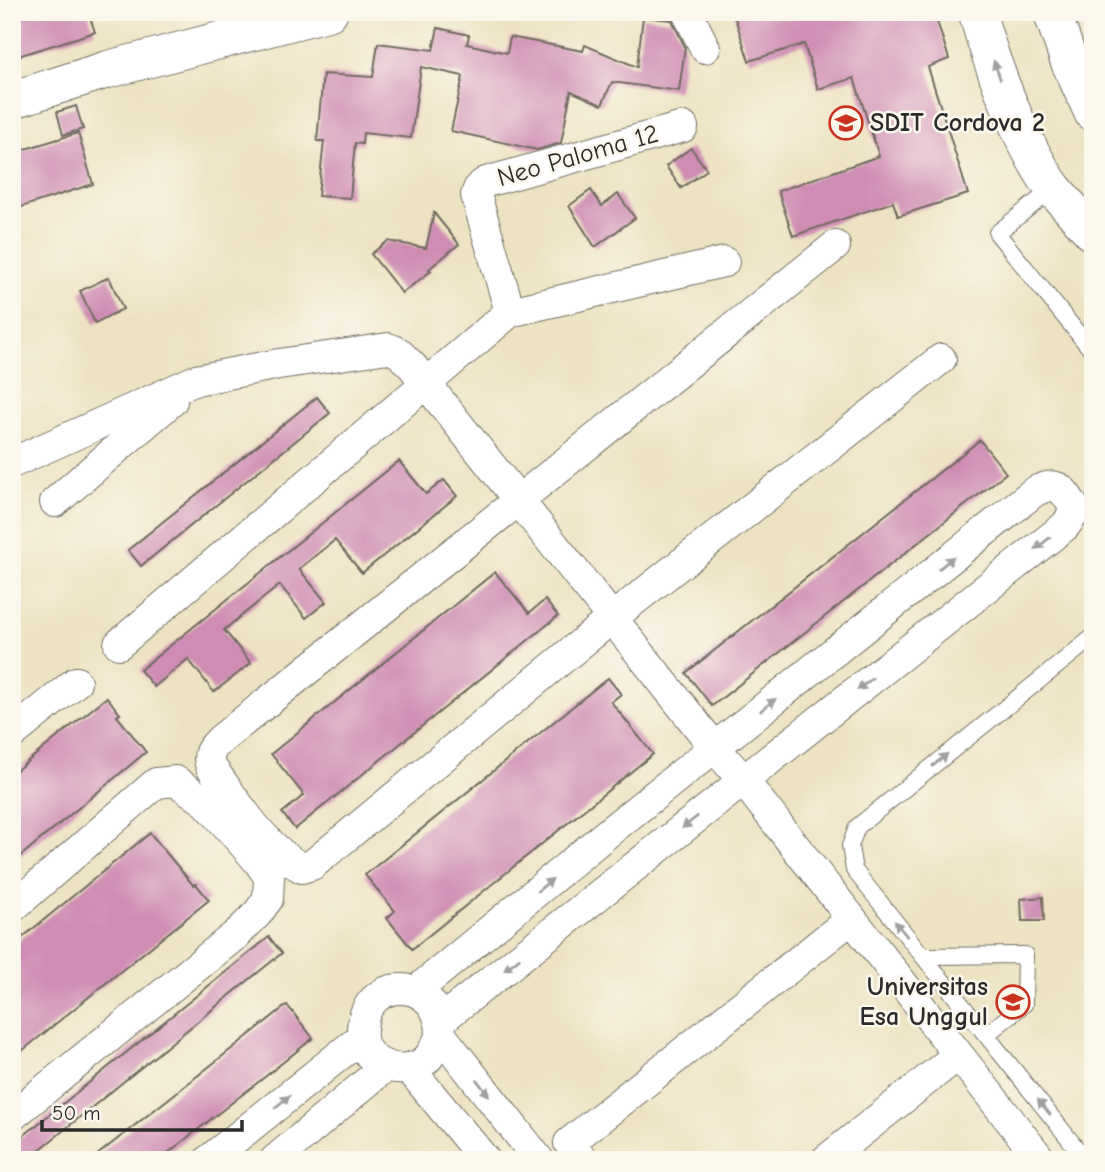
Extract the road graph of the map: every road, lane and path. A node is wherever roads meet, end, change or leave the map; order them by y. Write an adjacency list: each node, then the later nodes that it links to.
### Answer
1 (329, 12): 6 (street)
2 (687, 12): 5 (street)
3 (977, 12): 9 (street, one-way to 3)
4 (1052, 12): 7 (street)
5 (705, 48)
6 (12, 100)
7 (1093, 113)
8 (682, 127): 13 (street, Neo Paloma 12)
9 (1054, 188): 10 (street); 14 (lane)
10 (1093, 233)
11 (835, 246): 19 (street)
12 (724, 262): 13 (street)
13 (510, 312): 17 (street)
14 (1093, 352)
15 (941, 359): 21 (street)
16 (196, 380): 17 (street); 18 (street); 20 (street)
17 (425, 382): 19 (street); 23 (street)
18 (12, 463)
19 (518, 499): 21 (street); 21 (street)
20 (55, 502)
21 (612, 618): 26 (street)
22 (1093, 637): 30 (lane, one-way to 22)
23 (118, 644)
24 (76, 682): 25 (street)
25 (12, 734)
26 (715, 748): 27 (street); 27 (street, one-way to 27); 31 (street, one-way to 26)
27 (743, 780): 29 (street); 32 (street, one-way to 32)
28 (12, 908): 37 (street)
29 (851, 919): 35 (street); 42 (street)
30 (923, 956): 33 (lane); 33 (lane)
31 (416, 991): 32 (street); 34 (street)
32 (441, 1027): 36 (street); 41 (street, one-way to 41)
33 (986, 1035): 45 (lane, one-way to 33)
34 (361, 1038): 36 (street); 38 (street, one-way to 34)
35 (958, 1055): 43 (street); 44 (street)
36 (398, 1067): 39 (street); 40 (street)
37 (12, 1116)
38 (209, 1160)
39 (275, 1160)
40 (485, 1160)
41 (539, 1160)
42 (583, 1160)
43 (826, 1160)
44 (1041, 1160)
45 (1086, 1160)

